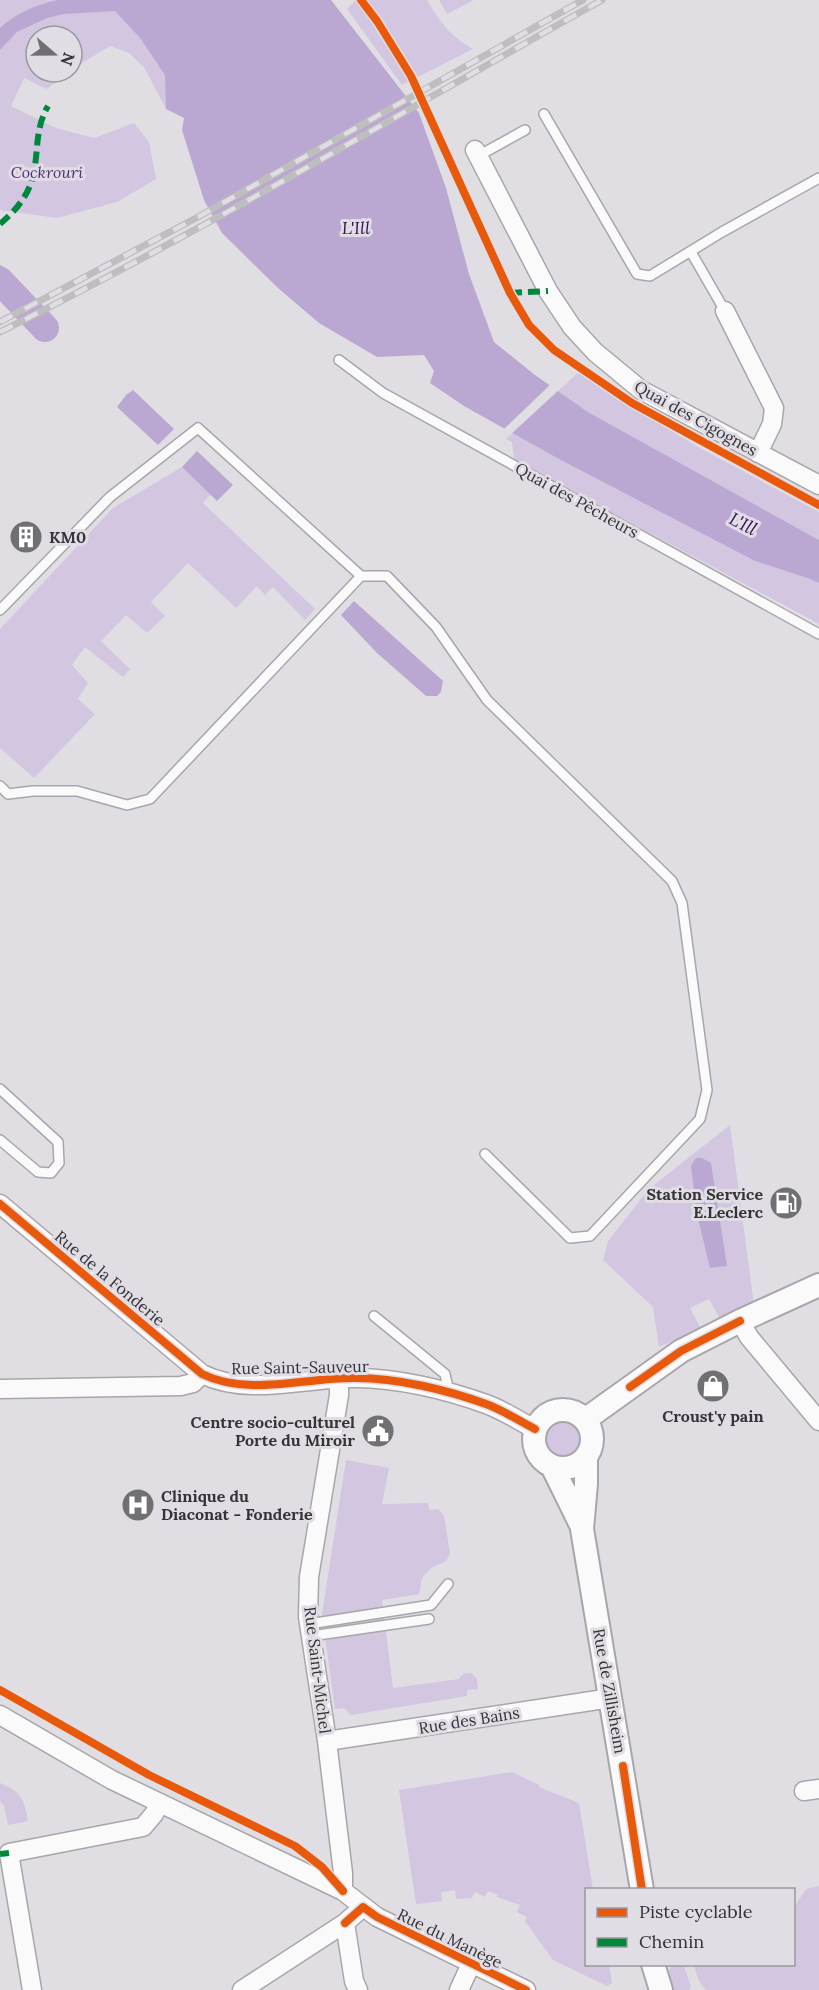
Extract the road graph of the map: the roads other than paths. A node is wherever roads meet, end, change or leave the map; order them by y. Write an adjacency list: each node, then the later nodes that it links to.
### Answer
1 (544, 114): 5 (lane)
2 (525, 130): 3 (lane)
3 (477, 153): 8 (street, Quai des Cigognes)
4 (819, 178): 5 (lane)
5 (691, 252): 6 (lane)
6 (725, 310): 8 (street)
7 (339, 360): 12 (lane, Quai des Pêcheurs)
8 (758, 453): 9 (street, Quai des Cigognes)
9 (819, 485)
10 (361, 576): 11 (lane); 13 (lane); 16 (lane)
11 (0, 610)
12 (819, 634)
13 (0, 786)
14 (0, 1089): 15 (lane)
15 (0, 1140)
16 (485, 1155)
17 (0, 1204): 21 (street, Rue de la Fonderie)
18 (819, 1285): 20 (street)
19 (374, 1316): 24 (lane)
20 (740, 1321): 25 (street); 26 (street)
21 (202, 1374): 22 (street, Rue Saint-Sauveur); 23 (street)
22 (339, 1378): 24 (street, Rue Saint-Sauveur); 33 (street, Rue Saint-Michel)
23 (0, 1389)
24 (449, 1392): 27 (street, Rue Saint-Sauveur)
25 (585, 1419): 27 (street); 28 (street)
26 (819, 1421)
27 (535, 1429): 29 (street)
28 (586, 1458): 29 (street); 30 (street, Rue de Zillisheim)
29 (552, 1466): 30 (street, Rue de Zillisheim)
30 (582, 1529): 34 (street, Rue de Zillisheim)
31 (448, 1584): 33 (lane)
32 (429, 1618): 33 (lane)
33 (310, 1630): 36 (street, Rue Saint-Michel)
34 (611, 1698): 36 (street, Rue des Bains); 38 (street, Rue de Zillisheim)
35 (0, 1715): 37 (street, Rue du Manège)
36 (327, 1741): 39 (street, Rue Saint-Michel)
37 (160, 1803): 39 (street, Rue du Manège); 45 (street)
38 (642, 1888)
39 (343, 1891): 40 (street, Rue du Manège)
40 (363, 1907): 41 (street); 42 (street, Rue du Manège)
41 (345, 1923): 46 (street); 47 (street)
42 (471, 1964): 48 (street); 49 (street, Rue du Manège)
43 (653, 1966): 50 (street)
44 (653, 1966): 51 (street)
45 (32, 1990)
46 (242, 1990)
47 (358, 1990)
48 (459, 1990)
49 (526, 1990)
50 (651, 1990)
51 (661, 1990)

